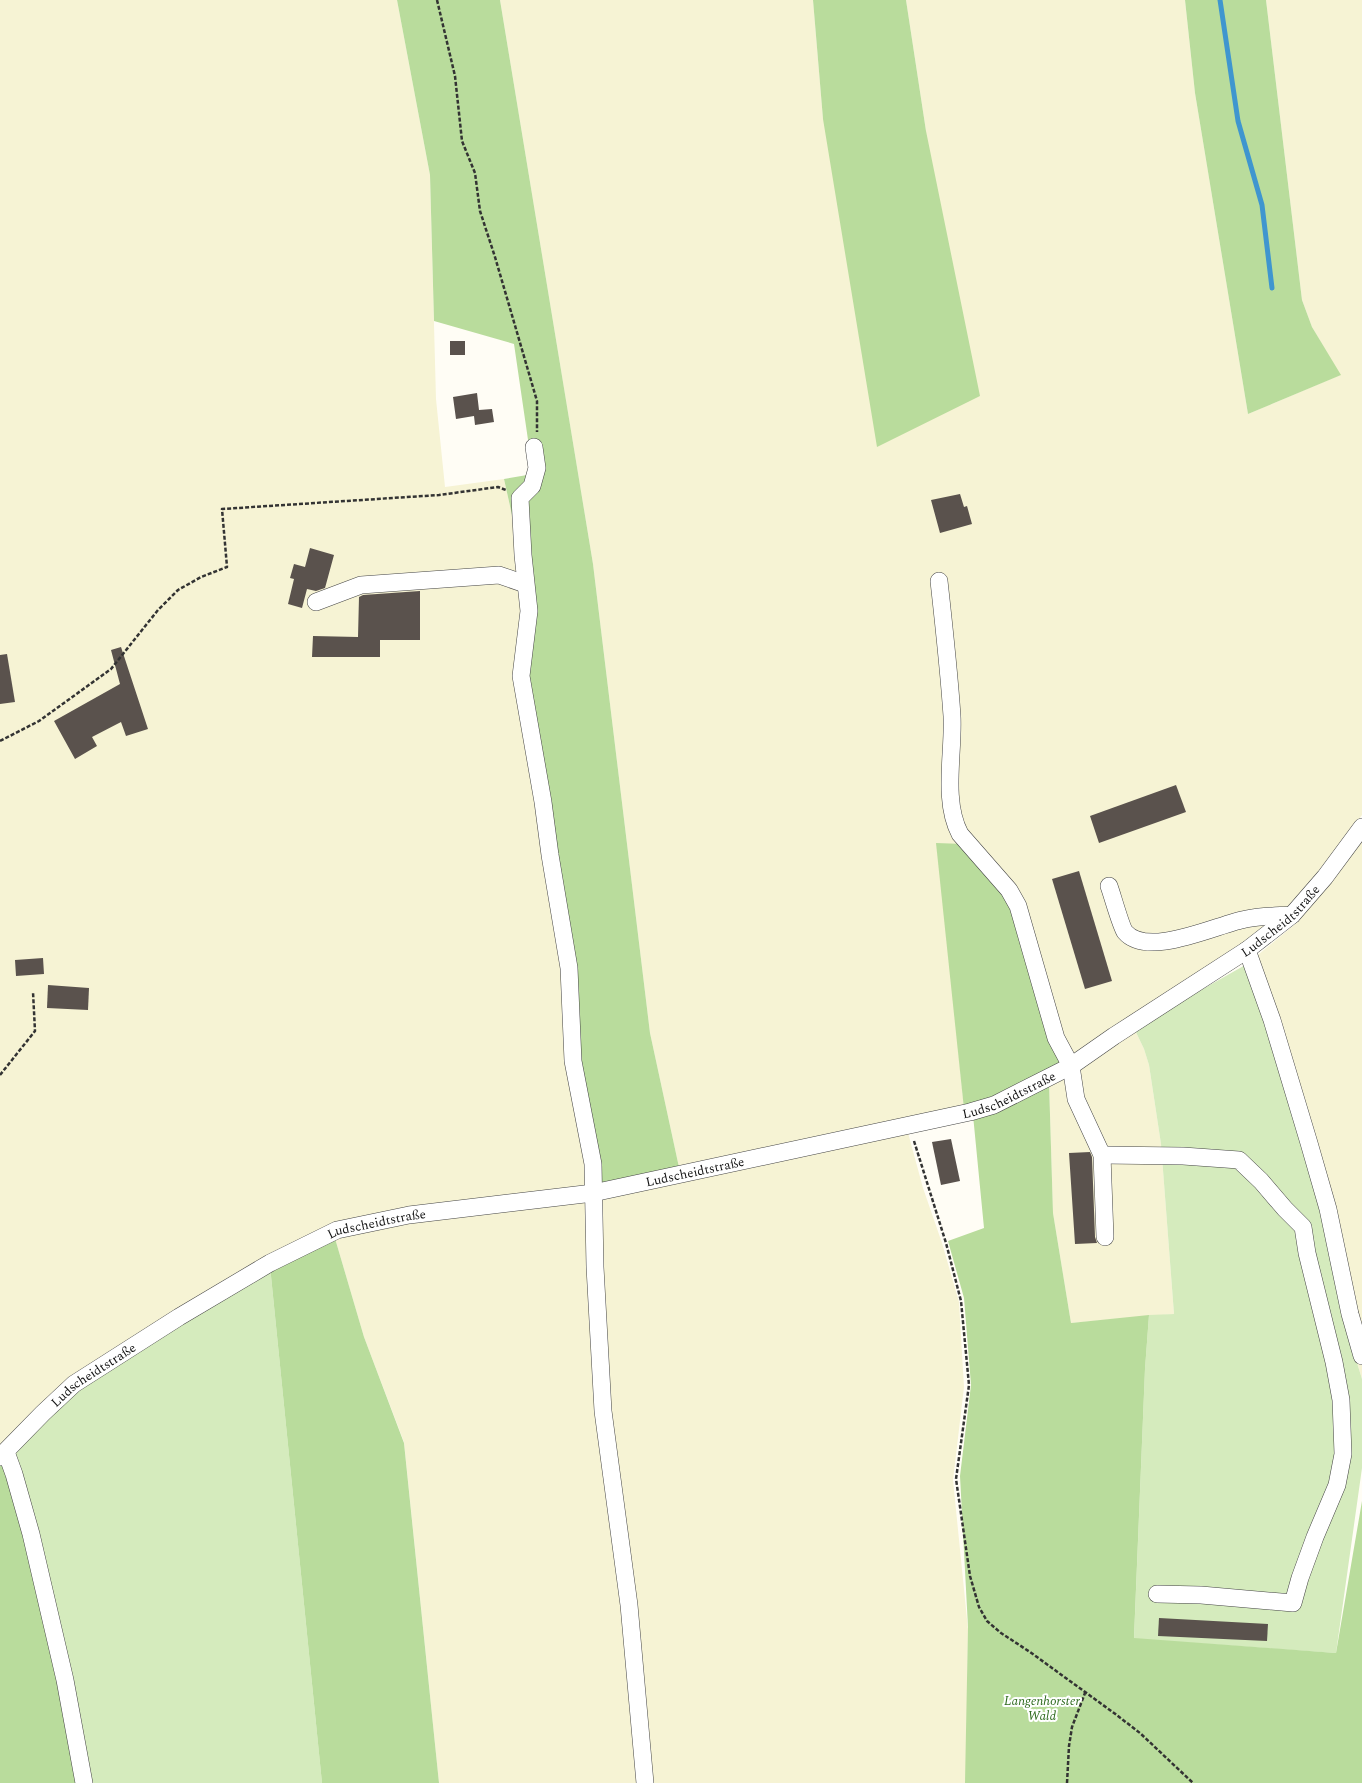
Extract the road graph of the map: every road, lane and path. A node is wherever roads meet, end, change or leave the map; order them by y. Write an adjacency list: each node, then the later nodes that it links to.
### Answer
1 (437, 0): 2 (path)
2 (534, 447): 3 (street)
3 (520, 498): 5 (street); 7 (path)
4 (939, 581): 13 (street)
5 (525, 584): 6 (street); 17 (street)
6 (316, 602)
7 (0, 741)
8 (1362, 827): 10 (street, Ludscheidtstraße)
9 (1109, 886): 10 (street)
10 (1292, 915): 11 (street, Ludscheidtstraße)
11 (1247, 950): 13 (street, Ludscheidtstraße); 19 (street)
12 (33, 992): 14 (path)
13 (1071, 1066): 15 (street, Ludscheidtstraße); 16 (street)
14 (0, 1075)
15 (909, 1125): 17 (street, Ludscheidtstraße); 22 (path)
16 (1102, 1155): 18 (street); 21 (street)
17 (593, 1193): 20 (street, Ludscheidtstraße); 24 (street)
18 (1104, 1237)
19 (1362, 1356)
20 (3, 1455): 23 (street)
21 (1157, 1594)
22 (1085, 1693): 25 (path); 26 (path)
23 (84, 1783)
24 (645, 1783)
25 (1067, 1783)
26 (1193, 1783)

